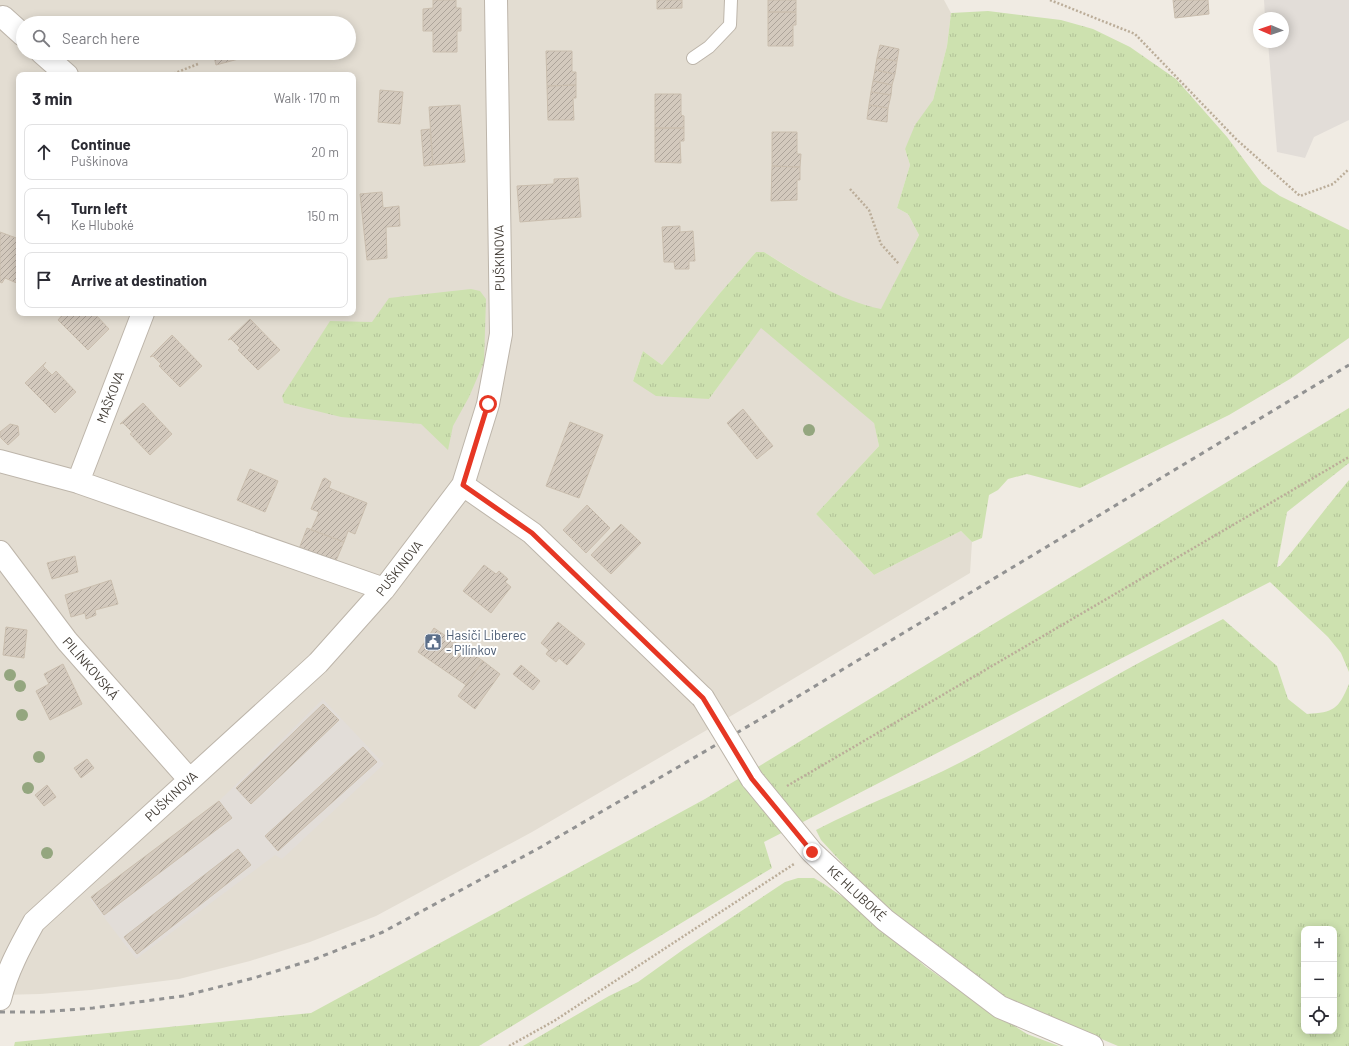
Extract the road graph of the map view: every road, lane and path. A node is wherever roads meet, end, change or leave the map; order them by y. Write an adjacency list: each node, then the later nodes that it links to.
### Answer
1 (496, 0): 18 (street, PUŠKINOVA)
2 (731, 0): 6 (lane)
3 (1050, 0): 11 (path)
4 (4, 14): 5 (street)
5 (16, 27)
6 (693, 58)
7 (50, 60): 9 (street)
8 (198, 64): 10 (path)
9 (64, 72)
10 (178, 72)
11 (1349, 169)
12 (850, 189): 13 (path)
13 (899, 264)
14 (142, 316): 17 (street, MAŠKOVA)
15 (1349, 457): 22 (path)
16 (0, 461): 17 (street)
17 (78, 482): 20 (street)
18 (463, 485): 20 (street, PUŠKINOVA); 22 (street, KE HLUBOKÉ, bridge)
19 (0, 552): 21 (street, PILÍNKOVSKÁ)
20 (384, 588): 21 (street, PUŠKINOVA)
21 (189, 779): 24 (street, PUŠKINOVA)
22 (767, 798): 23 (street, KE HLUBOKÉ)
23 (812, 852): 25 (path); 26 (street, KE HLUBOKÉ)
24 (0, 999)
25 (509, 1046)
26 (1092, 1046)

